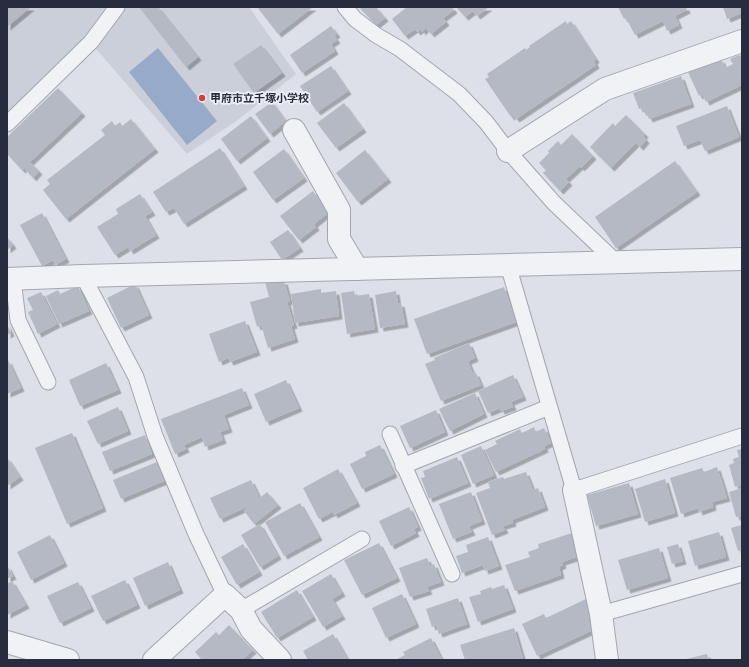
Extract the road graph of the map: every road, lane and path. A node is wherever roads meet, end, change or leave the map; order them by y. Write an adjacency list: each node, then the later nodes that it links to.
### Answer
1 (117, 7): 4 (lane)
2 (345, 7): 6 (lane)
3 (742, 41): 6 (street)
4 (7, 124)
5 (294, 130): 10 (street)
6 (508, 151): 8 (lane)
7 (742, 259): 8 (street)
8 (616, 261): 9 (street)
9 (508, 266): 10 (street); 14 (lane)
10 (357, 269): 11 (street)
11 (84, 276): 12 (street); 22 (lane)
12 (10, 279): 13 (lane)
13 (48, 382)
14 (549, 407): 17 (lane); 18 (lane)
15 (390, 434): 17 (lane)
16 (742, 436): 18 (lane)
17 (403, 466): 20 (lane)
18 (574, 490): 24 (street)
19 (362, 539): 23 (lane)
20 (452, 574)
21 (742, 574): 24 (lane)
22 (225, 596): 23 (street); 27 (street)
23 (241, 610): 28 (street)
24 (601, 614): 29 (street)
25 (7, 642): 26 (street)
26 (68, 660)
27 (154, 660)
28 (280, 660)
29 (607, 660)

